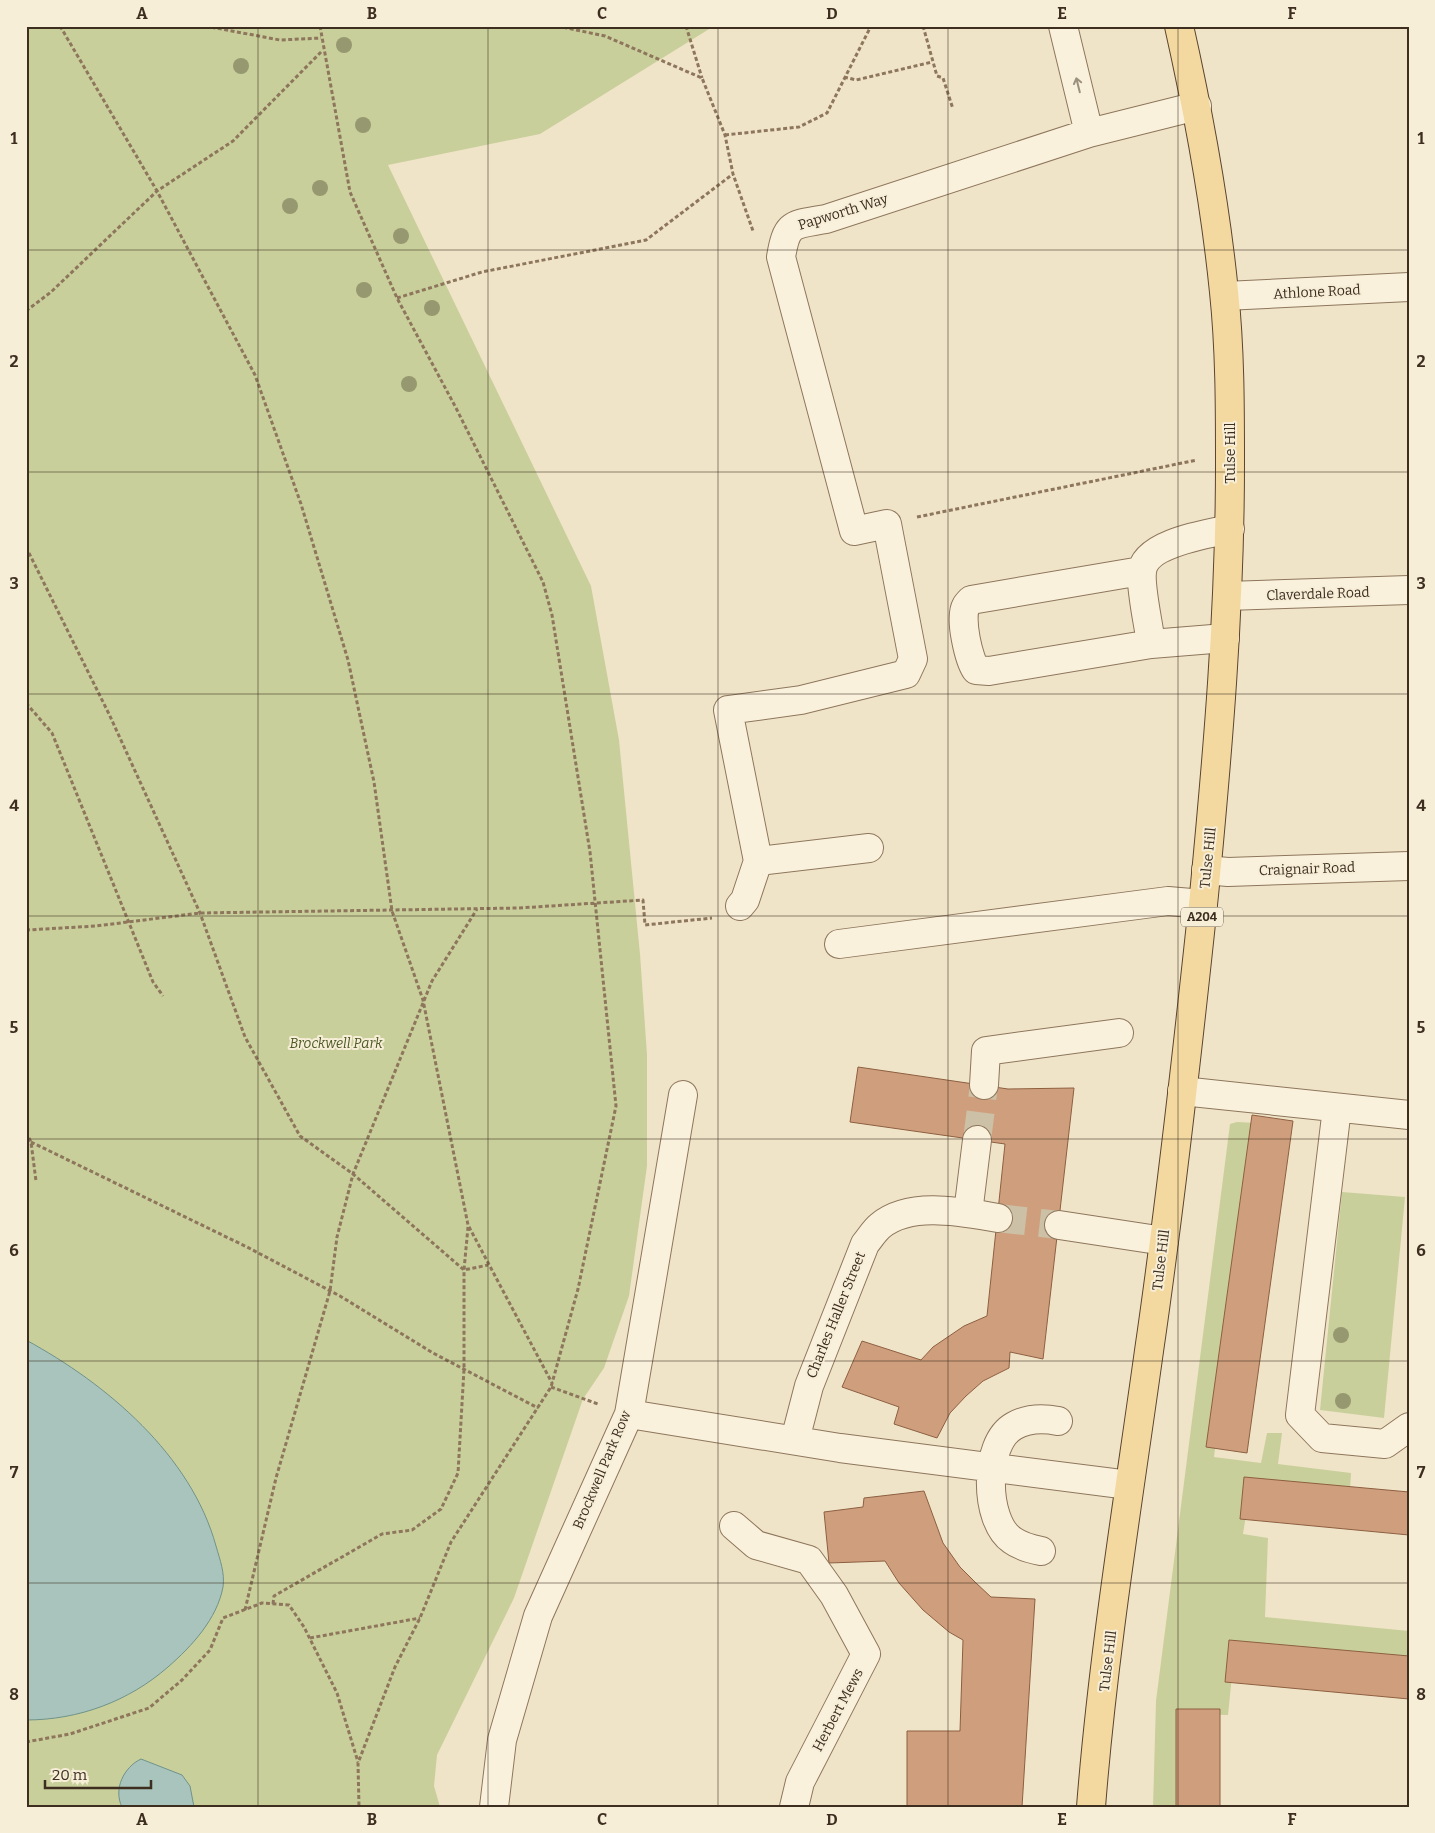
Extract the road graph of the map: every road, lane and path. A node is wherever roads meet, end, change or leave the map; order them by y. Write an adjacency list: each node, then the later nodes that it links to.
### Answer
1 (60, 26): 20 (path)
2 (205, 26): 10 (path)
3 (320, 26): 10 (path)
4 (556, 26): 14 (path)
5 (686, 26): 14 (path)
6 (871, 26): 13 (path)
7 (923, 26): 12 (path)
8 (1063, 26): 17 (street, one-way to 8)
9 (1179, 26): 15 (main road, Tulse Hill / A204)
10 (321, 38): 11 (path)
11 (322, 51): 20 (path); 24 (path)
12 (932, 62): 13 (path); 16 (path)
13 (844, 77): 18 (path)
14 (702, 78): 18 (path)
15 (1197, 106): 17 (street, Papworth Way); 23 (main road, Tulse Hill / A204)
16 (953, 109)
17 (1089, 133): 21 (street, Papworth Way)
18 (726, 135): 19 (path)
19 (733, 174): 21 (path); 24 (path)
20 (157, 191): 25 (path); 44 (path)
21 (780, 257): 27 (street, Papworth Way)
22 (1409, 286): 23 (street, Athlone Road)
23 (1225, 296): 26 (main road, Tulse Hill / A204)
24 (397, 298): 40 (path)
25 (26, 311)
26 (1230, 457): 27 (path); 28 (main road, Tulse Hill / A204)
27 (887, 524): 37 (street)
28 (1230, 529): 30 (street); 32 (main road, Tulse Hill / A204)
29 (26, 547): 45 (path)
30 (1141, 571): 34 (street); 34 (street)
31 (1409, 590): 32 (street, Claverdale Road)
32 (1227, 596): 33 (main road, Tulse Hill / A204)
33 (1226, 638): 34 (street); 39 (main road, Tulse Hill / A204)
34 (1152, 644)
35 (26, 703): 46 (path)
36 (869, 848): 37 (street)
37 (758, 861): 42 (street)
38 (1409, 866): 39 (street, Craignair Road)
39 (1206, 870): 41 (main road, Tulse Hill / A204)
40 (594, 902): 42 (path); 43 (path); 71 (path)
41 (1203, 904): 48 (street); 53 (main road, Tulse Hill / A204)
42 (740, 906)
43 (477, 909): 44 (path); 50 (path)
44 (392, 910): 45 (path); 50 (path)
45 (200, 913): 46 (path); 60 (path)
46 (130, 922): 47 (path); 49 (path)
47 (26, 930)
48 (839, 944)
49 (163, 996)
50 (424, 1000): 60 (path); 64 (path)
51 (1119, 1033): 52 (street)
52 (984, 1085)
53 (1182, 1091): 55 (street); 66 (main road, Tulse Hill / A204)
54 (683, 1095): 73 (street, Brockwell Park Row)
55 (1337, 1108): 56 (street); 75 (street)
56 (1409, 1115)
57 (26, 1132): 59 (path)
58 (977, 1140): 62 (street)
59 (31, 1142): 61 (path); 69 (path)
60 (352, 1174): 68 (path); 69 (path)
61 (36, 1180)
62 (968, 1213): 63 (street, Charles Haller Street); 76 (street, Charles Haller Street)
63 (998, 1218)
64 (468, 1225): 67 (path); 68 (path)
65 (1058, 1225): 66 (street)
66 (1164, 1241): 78 (main road, Tulse Hill / A204)
67 (488, 1264): 68 (path); 71 (path)
68 (464, 1270): 70 (path)
69 (330, 1291): 70 (path); 82 (path)
70 (464, 1369): 72 (path); 81 (path)
71 (552, 1385): 72 (path); 73 (path)
72 (538, 1408): 83 (path)
73 (629, 1414): 76 (street); 88 (street, Brockwell Park Row)
74 (1058, 1421): 77 (street)
75 (1409, 1427)
76 (795, 1440): 77 (street)
77 (992, 1468): 78 (street); 80 (street)
78 (1129, 1484): 90 (main road, Tulse Hill / A204)
79 (734, 1526): 89 (street, Herbert Mews)
80 (1041, 1551)
81 (273, 1604): 82 (path); 84 (path)
82 (245, 1610): 85 (path)
83 (420, 1618): 84 (path); 86 (path)
84 (310, 1638): 86 (path)
85 (26, 1742)
86 (358, 1763): 87 (path)
87 (359, 1807)
88 (494, 1807)
89 (794, 1807)
90 (1091, 1807)

